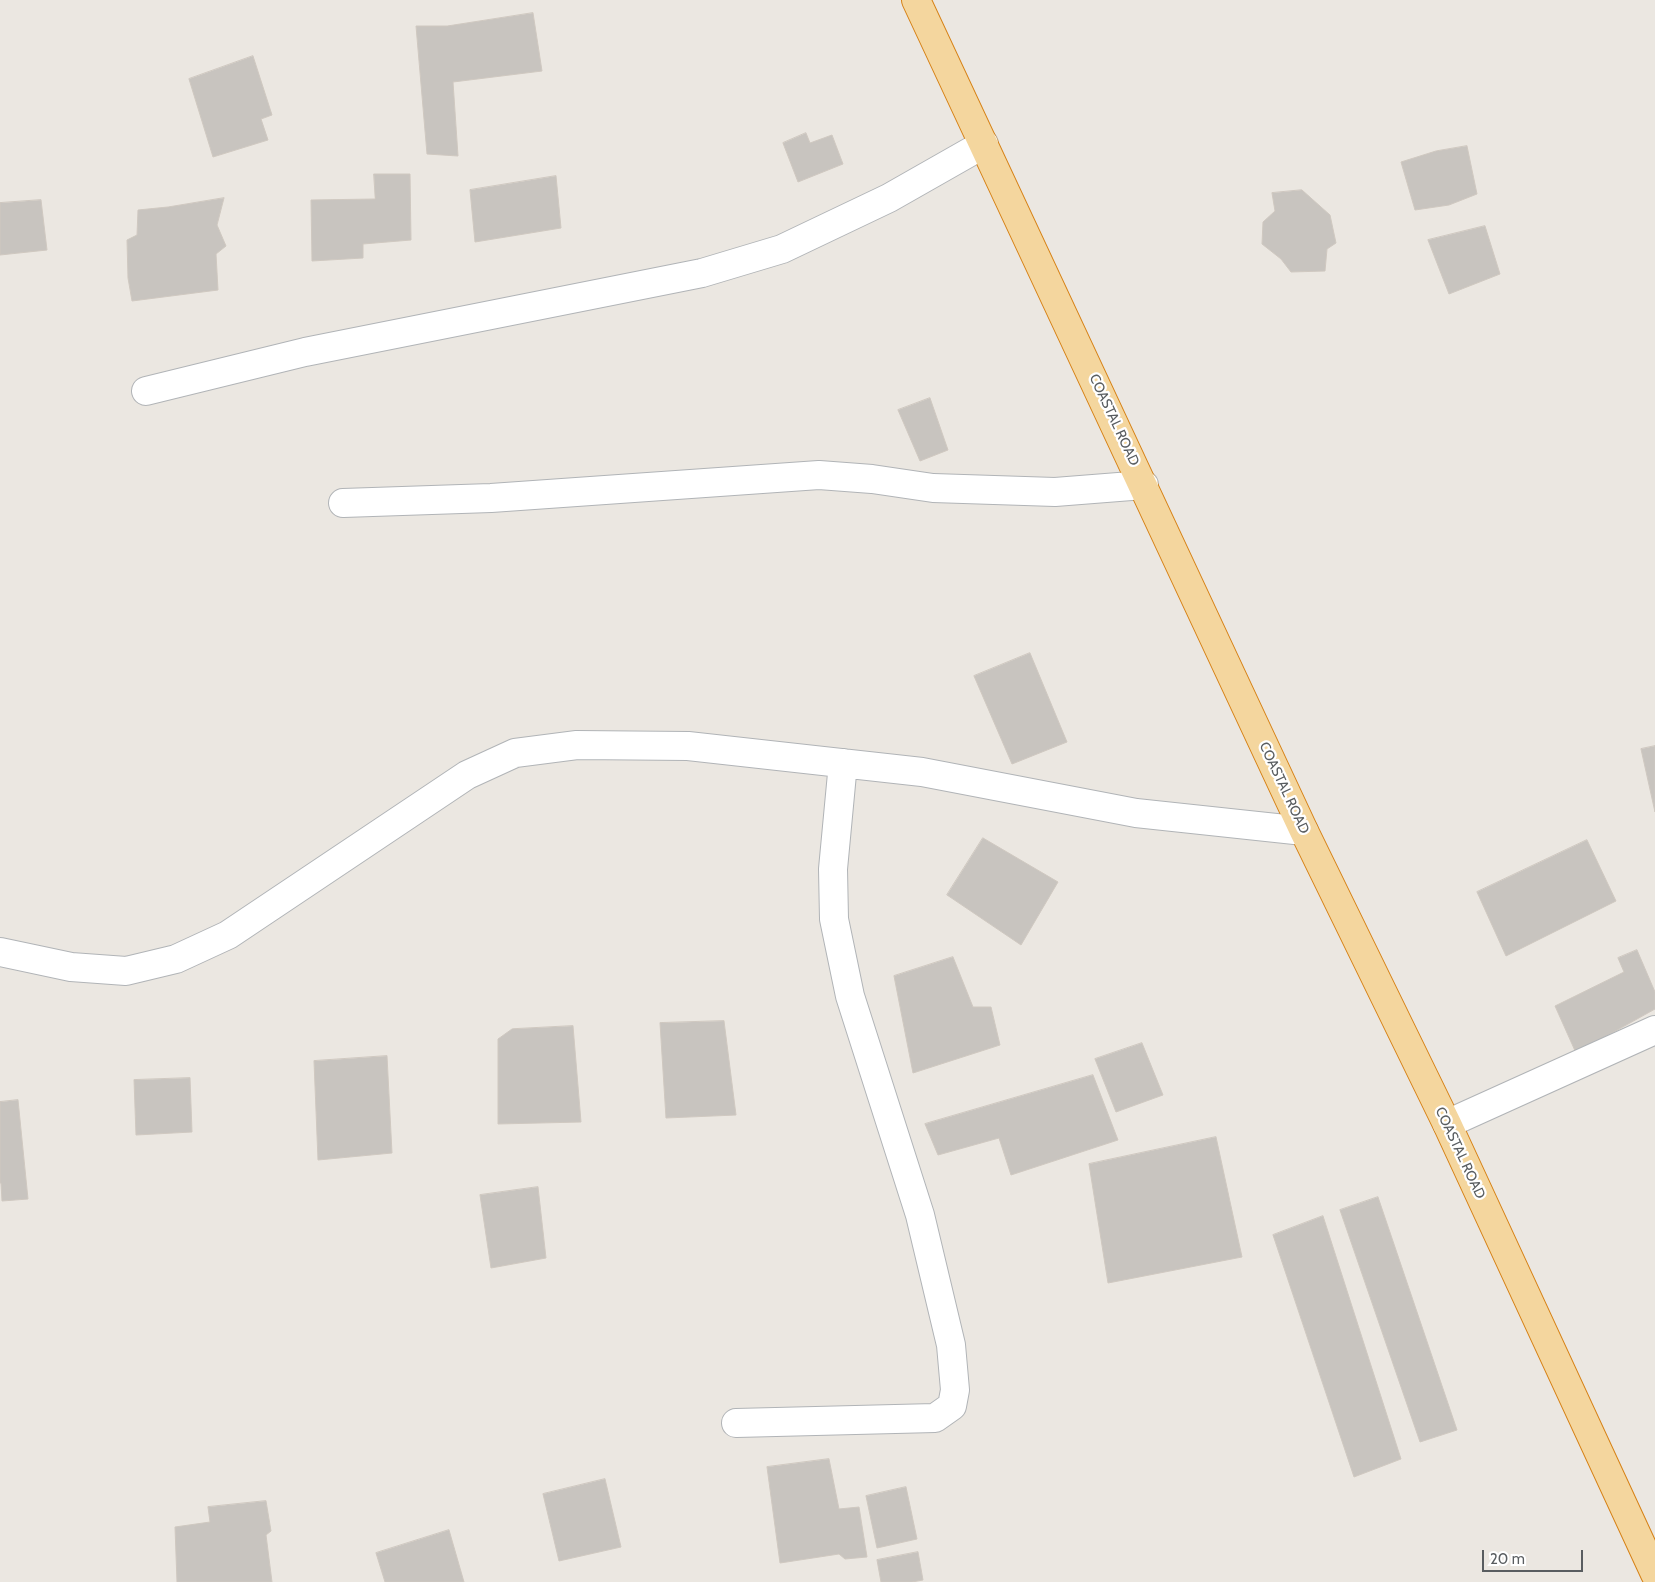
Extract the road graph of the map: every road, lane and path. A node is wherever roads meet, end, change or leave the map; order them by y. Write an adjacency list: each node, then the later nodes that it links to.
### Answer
1 (916, 0): 2 (highway, COASTAL ROAD)
2 (984, 144): 3 (street); 4 (highway, COASTAL ROAD)
3 (146, 391)
4 (1144, 485): 5 (street); 7 (highway, COASTAL ROAD)
5 (343, 503)
6 (843, 763): 7 (street); 8 (street); 11 (street)
7 (1304, 831): 10 (highway, COASTAL ROAD)
8 (0, 952)
9 (1655, 1030): 10 (street)
10 (1447, 1124): 12 (highway, COASTAL ROAD)
11 (736, 1423)
12 (1655, 1574)

